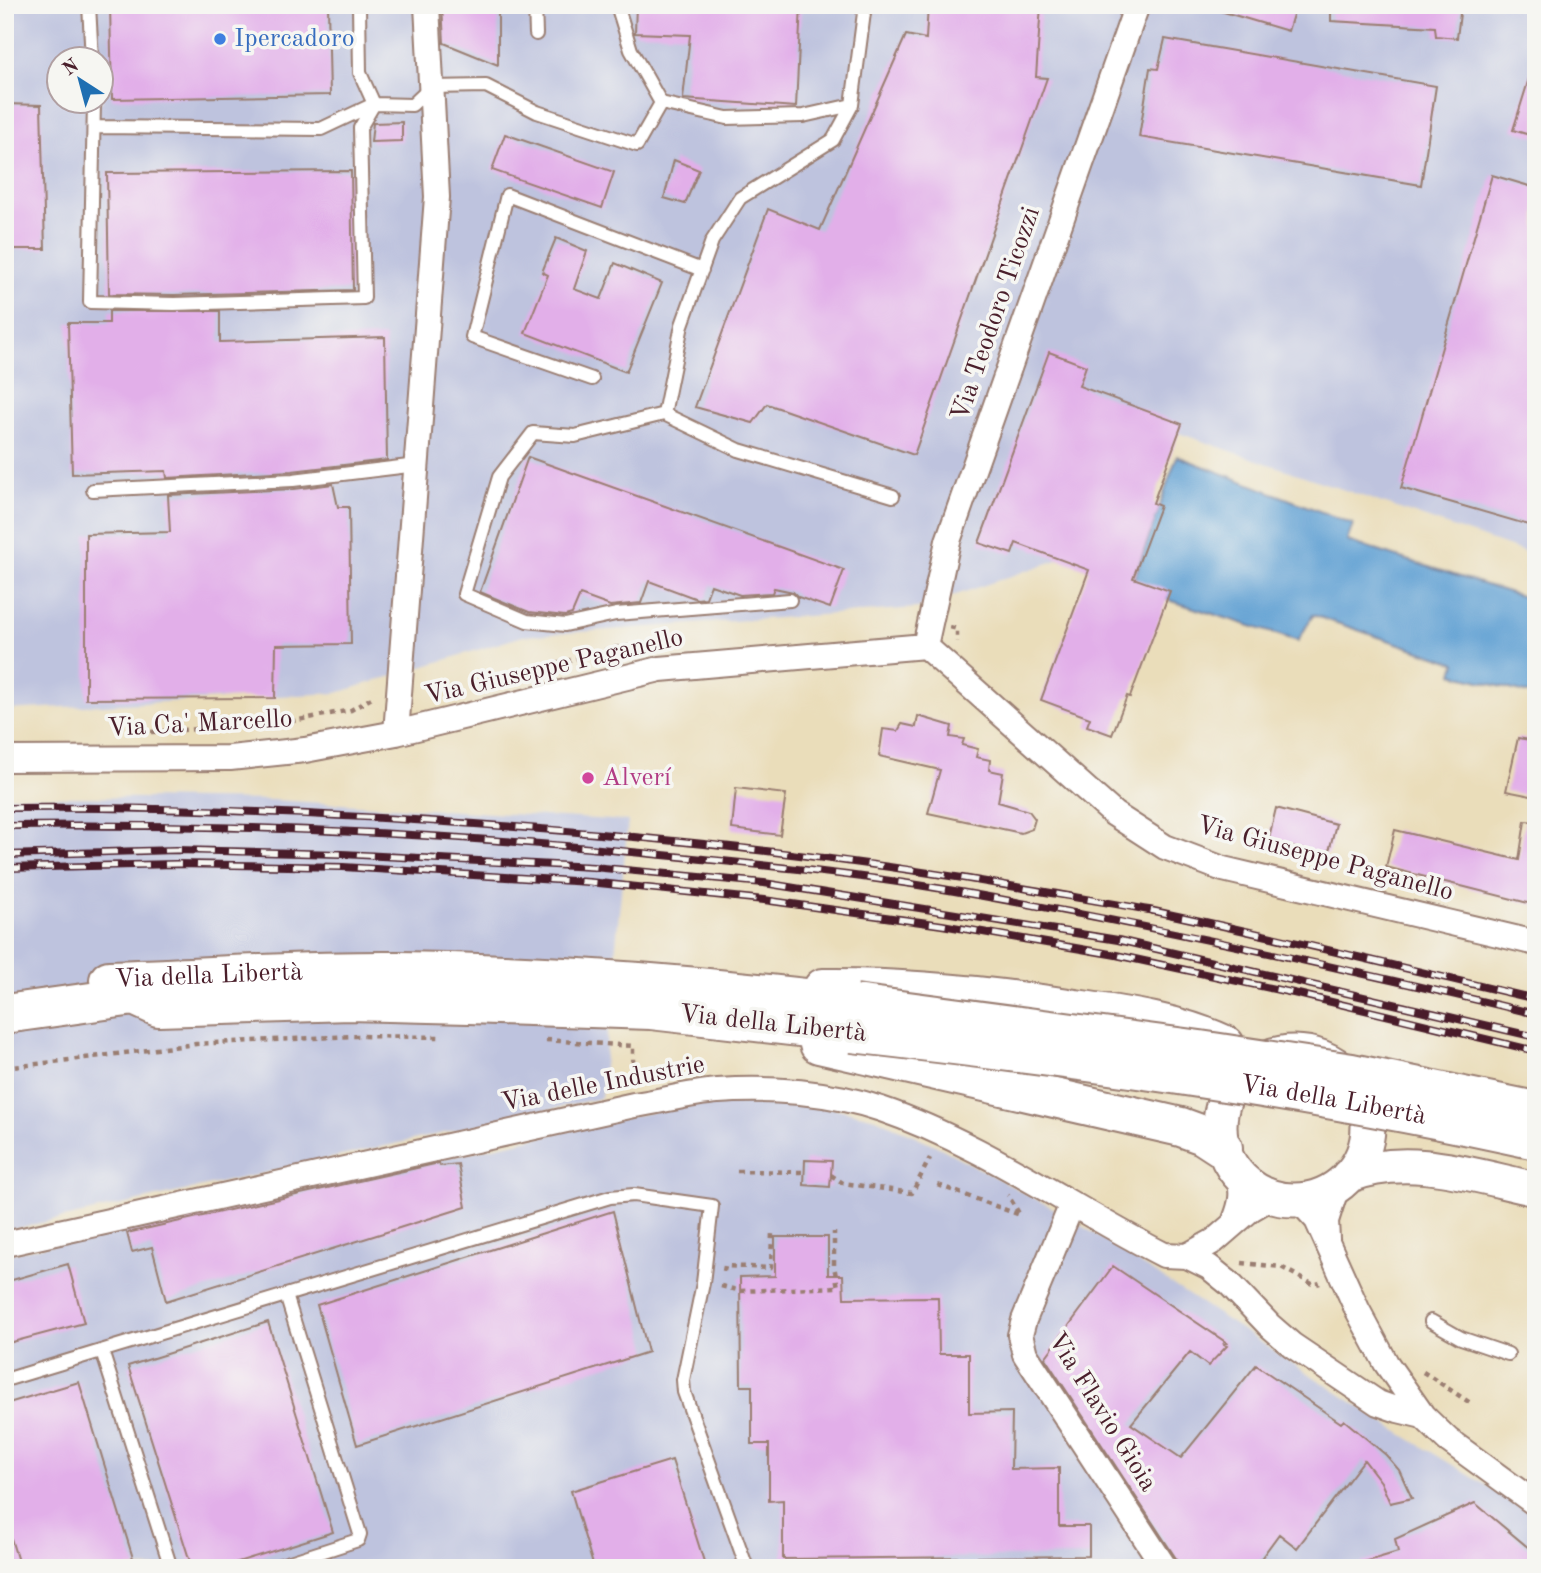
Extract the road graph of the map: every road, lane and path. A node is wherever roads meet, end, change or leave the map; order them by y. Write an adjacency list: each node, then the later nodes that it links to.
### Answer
1 (89, 5): 9 (lane)
2 (359, 5): 12 (lane)
3 (427, 5): 10 (street, Via Giuseppe Paganello)
4 (535, 5): 8 (lane)
5 (617, 5): 11 (lane)
6 (865, 5): 13 (lane)
7 (1137, 5): 23 (street, Via Teodoro Ticozzi)
8 (536, 34)
9 (91, 46)
10 (431, 87): 11 (lane); 12 (lane); 19 (street, Via Giuseppe Paganello)
11 (661, 103): 13 (lane)
12 (374, 104): 15 (lane); 15 (lane)
13 (852, 104): 16 (lane)
14 (95, 116): 15 (lane)
15 (95, 127)
16 (702, 270): 17 (lane); 18 (lane)
17 (592, 379)
18 (664, 414): 21 (lane); 22 (lane)
19 (417, 465): 20 (lane); 24 (street, Via Giuseppe Paganello)
20 (93, 490)
21 (893, 496)
22 (790, 600)
23 (925, 646): 26 (street, Via Giuseppe Paganello); 28 (street, Via Giuseppe Paganello)
24 (400, 683): 25 (path); 26 (street, Via Giuseppe Paganello)
25 (144, 732)
26 (396, 733): 27 (street, Via Ca' Marcello)
27 (5, 759)
28 (1536, 943)
29 (5, 988): 31 (highway, Via della Libertà)
30 (134, 996): 31 (highway, Via della Libertà); 32 (highway, Via della Libertà); 34 (street)
31 (732, 1004): 33 (highway, Via della Libertà); 37 (highway); 46 (highway)
32 (5, 1014)
33 (853, 1018): 42 (highway, Via della Libertà, bridge); 44 (highway, Via della Libertà, bridge)
34 (5, 1021)
35 (445, 1037): 38 (path)
36 (538, 1040): 41 (path)
37 (1271, 1055): 39 (street); 46 (street)
38 (5, 1068)
39 (1358, 1095): 40 (highway); 43 (lane); 47 (street, Via della Libertà); 51 (street)
40 (1536, 1097)
41 (634, 1105): 56 (street, Via delle Industrie); 61 (street, Via delle Industrie)
42 (1536, 1111)
43 (1536, 1125)
44 (1536, 1140)
45 (930, 1158): 50 (path)
46 (1231, 1161): 55 (street); 57 (street)
47 (1424, 1166): 51 (street, Via della Libertà); 54 (street, Via della Libertà)
48 (737, 1171): 49 (path)
49 (805, 1172)
50 (831, 1175)
51 (1342, 1181): 55 (street); 60 (street, Via delle Industrie)
52 (938, 1185): 53 (path)
53 (1000, 1188)
54 (1536, 1189)
55 (1286, 1199): 57 (street); 60 (street, Via delle Industrie)
56 (1072, 1204): 62 (street, Via delle Industrie); 77 (street, Via Flavio Gioia)
57 (1235, 1220): 62 (street)
58 (772, 1232): 65 (path)
59 (834, 1233): 65 (path)
60 (1327, 1240): 64 (street, Via delle Industrie)
61 (5, 1244)
62 (1187, 1256): 72 (street, Via delle Industrie)
63 (1236, 1263): 64 (path)
64 (1343, 1279): 72 (street, Via delle Industrie)
65 (720, 1286): 67 (path)
66 (286, 1295): 69 (lane); 75 (lane); 76 (lane)
67 (718, 1298)
68 (1431, 1321): 70 (lane)
69 (102, 1351): 71 (lane); 74 (lane)
70 (1508, 1354)
71 (5, 1380)
72 (1423, 1416): 73 (street, Via delle Industrie)
73 (1536, 1504)
74 (171, 1568)
75 (271, 1568)
76 (747, 1568)
77 (1165, 1568)

